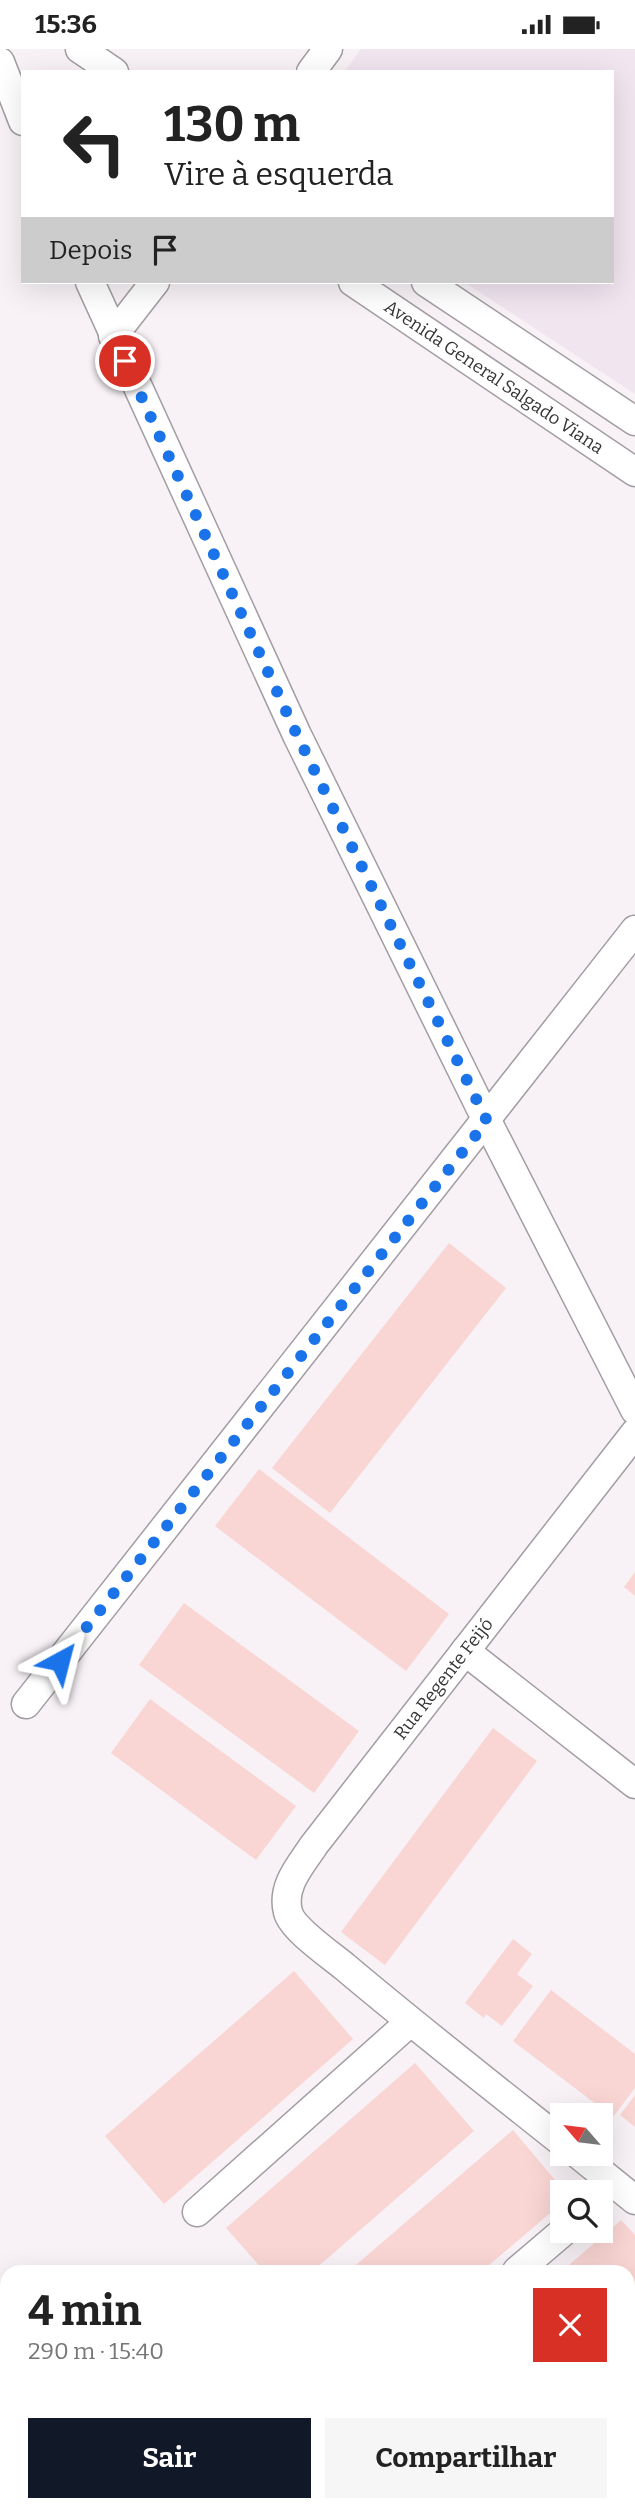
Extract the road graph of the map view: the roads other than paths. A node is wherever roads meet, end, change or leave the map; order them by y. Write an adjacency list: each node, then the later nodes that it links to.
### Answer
1 (80, 49): 4 (street)
2 (328, 49): 5 (street)
3 (0, 62): 6 (street)
4 (111, 70)
5 (312, 70)
6 (21, 116)
7 (91, 284): 11 (street)
8 (153, 284): 11 (street)
9 (356, 284): 13 (street, Avenida General Salgado Viana)
10 (429, 284): 12 (street)
11 (113, 336): 15 (street)
12 (635, 421)
13 (635, 472)
14 (635, 930): 15 (street)
15 (487, 1121): 16 (street); 19 (street)
16 (635, 1410)
17 (635, 1433): 18 (street, Rua Regente Feijó)
18 (465, 1651): 20 (street); 21 (street, Rua Regente Feijó)
19 (26, 1704)
20 (635, 1784)
21 (410, 2022): 22 (street, Rua Regente Feijó); 25 (street)
22 (550, 2133)
23 (590, 2167): 24 (street)
24 (617, 2195)
25 (197, 2212)
26 (550, 2243): 27 (street)
27 (524, 2265)

